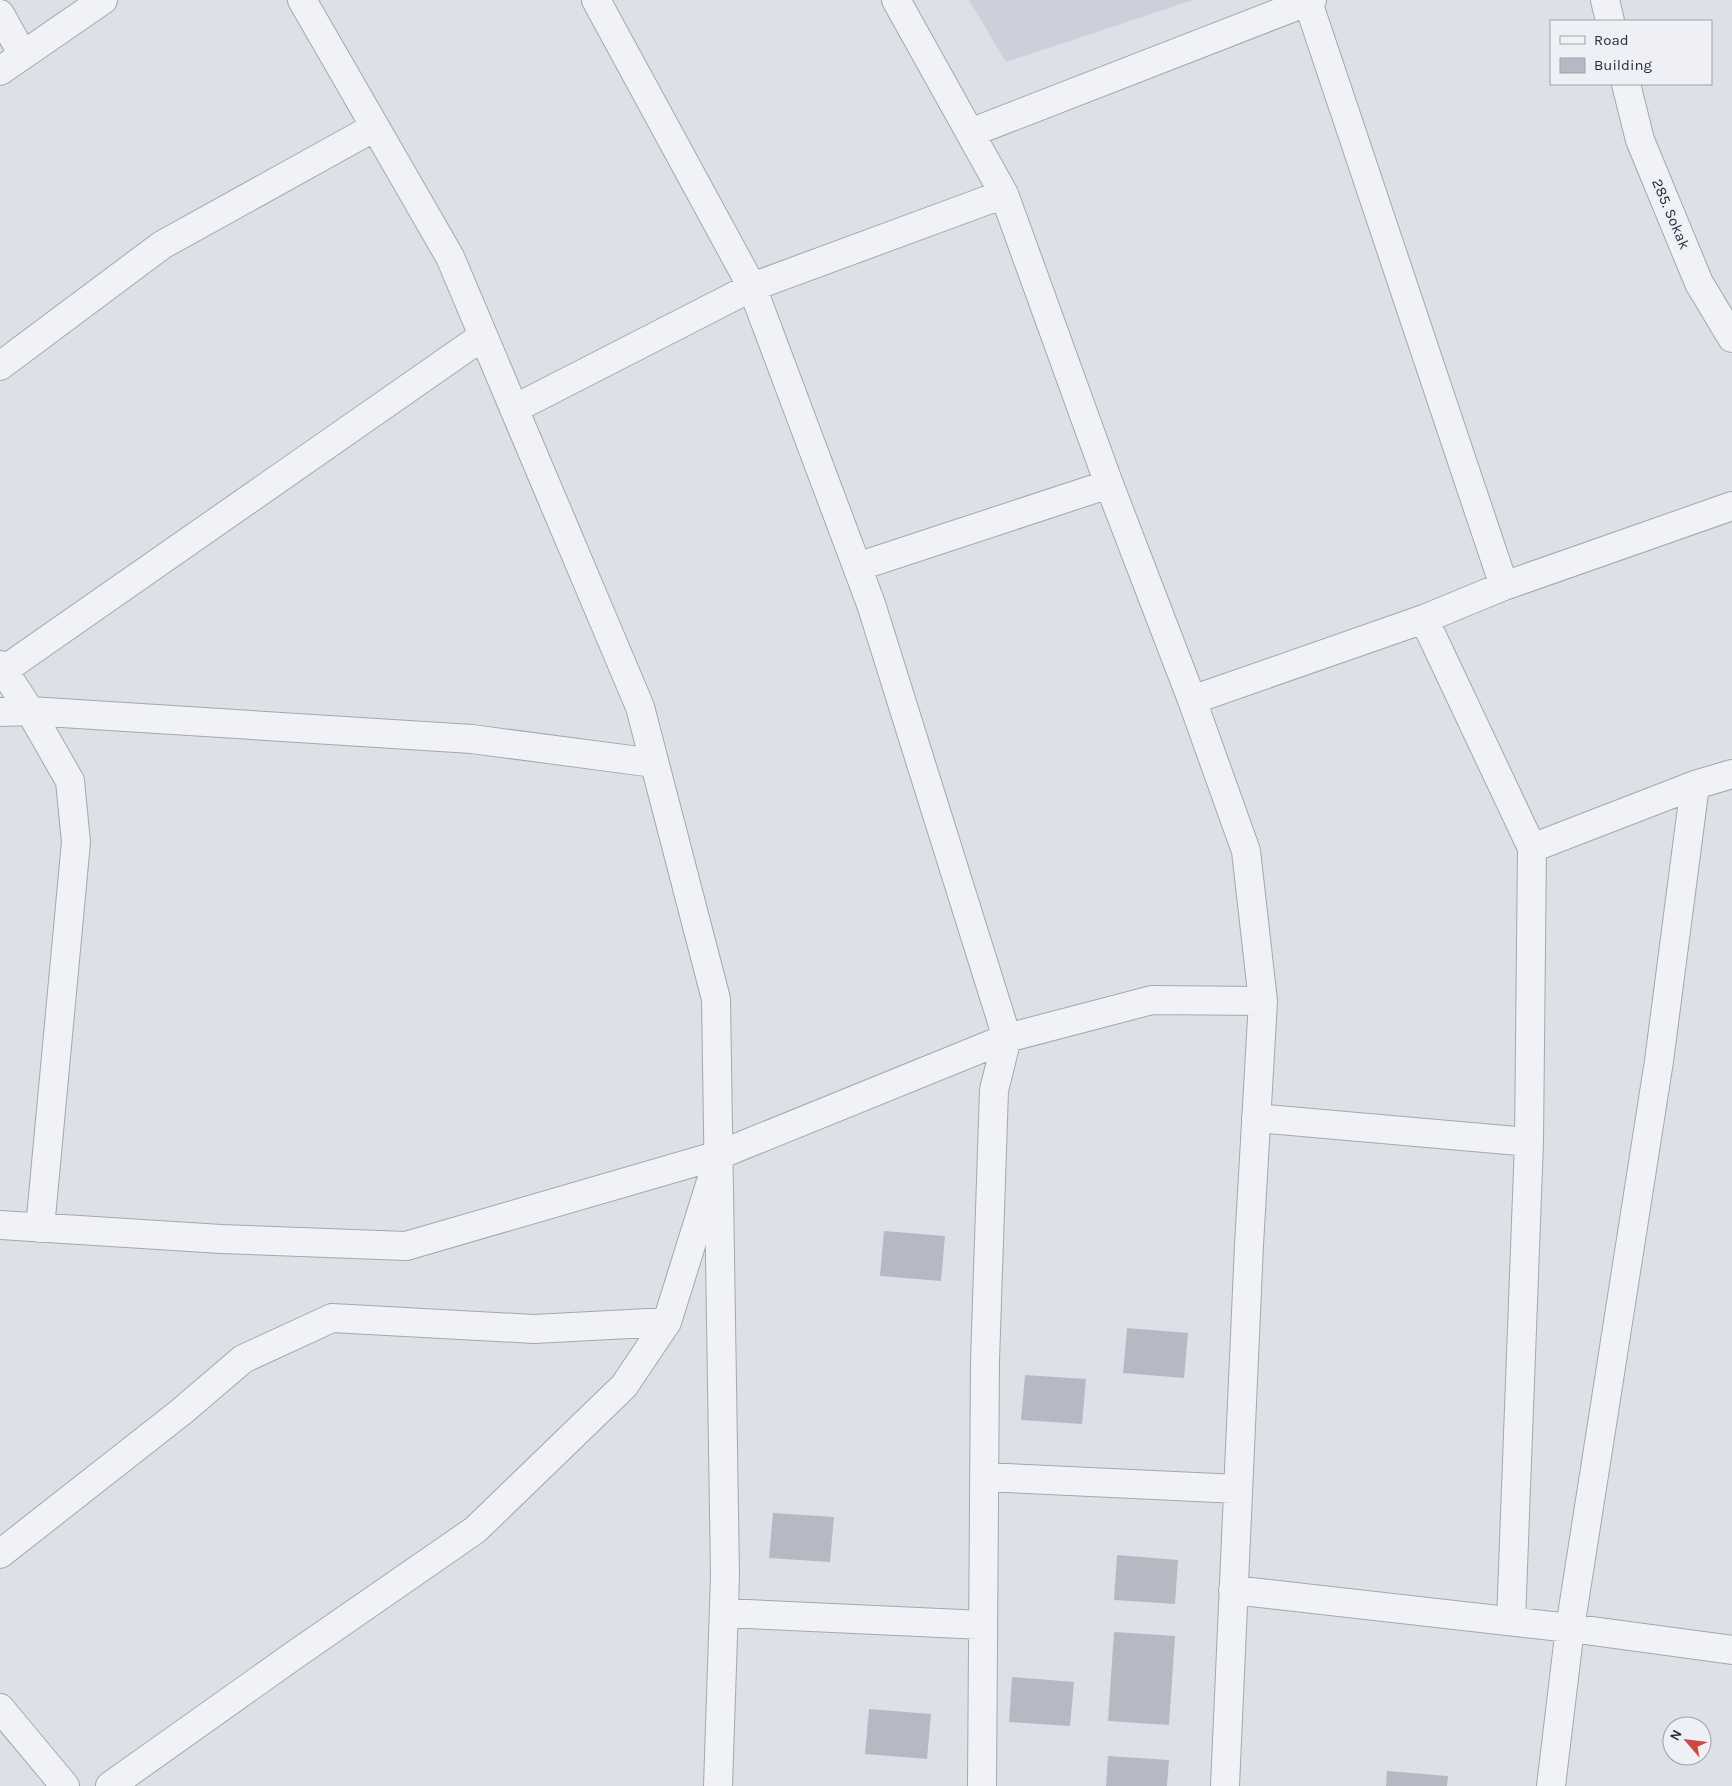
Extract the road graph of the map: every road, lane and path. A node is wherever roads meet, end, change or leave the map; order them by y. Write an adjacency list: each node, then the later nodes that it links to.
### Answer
1 (103, 0): 9 (street)
2 (302, 0): 12 (street)
3 (596, 0): 15 (street)
4 (896, 0): 13 (street)
5 (1605, 0): 8 (street)
6 (1310, 1): 13 (street); 23 (street)
7 (0, 14): 9 (street)
8 (1610, 20)
9 (23, 55): 10 (street)
10 (0, 71)
11 (1626, 85): 17 (street, 285. Sokak)
12 (375, 127): 16 (street); 18 (street)
13 (970, 133): 14 (street)
14 (1004, 194): 15 (street); 20 (street)
15 (752, 287): 19 (street); 22 (street)
16 (483, 336): 19 (street); 25 (street)
17 (1732, 338)
18 (0, 366)
19 (514, 409): 29 (street)
20 (1109, 484): 22 (street); 26 (street)
21 (1732, 506): 23 (street)
22 (857, 567): 34 (street)
23 (1504, 586): 24 (street)
24 (1424, 619): 26 (street); 32 (street)
25 (2, 668): 27 (street)
26 (1192, 700): 33 (street)
27 (30, 711): 28 (street); 29 (street); 39 (street)
28 (0, 712)
29 (654, 762): 37 (street)
30 (1732, 774): 31 (street)
31 (1695, 785): 32 (street); 48 (street)
32 (1532, 848): 36 (street)
33 (1263, 1001): 34 (street); 35 (street)
34 (1007, 1038): 37 (street); 41 (street)
35 (1256, 1118): 36 (street); 42 (street)
36 (1530, 1142): 46 (street)
37 (719, 1155): 39 (street); 40 (street); 45 (street)
38 (0, 1225): 39 (street)
39 (40, 1228)
40 (667, 1322): 43 (street); 52 (street)
41 (984, 1477): 42 (street); 47 (street)
42 (1238, 1489): 44 (street)
43 (0, 1554)
44 (1233, 1590): 46 (street); 55 (street)
45 (724, 1612): 47 (street); 53 (street)
46 (1511, 1622): 48 (street)
47 (983, 1625): 54 (street)
48 (1570, 1628): 49 (street); 56 (street)
49 (1732, 1650)
50 (0, 1708): 51 (street)
51 (65, 1786)
52 (110, 1786)
53 (718, 1786)
54 (982, 1786)
55 (1225, 1786)
56 (1551, 1786)

